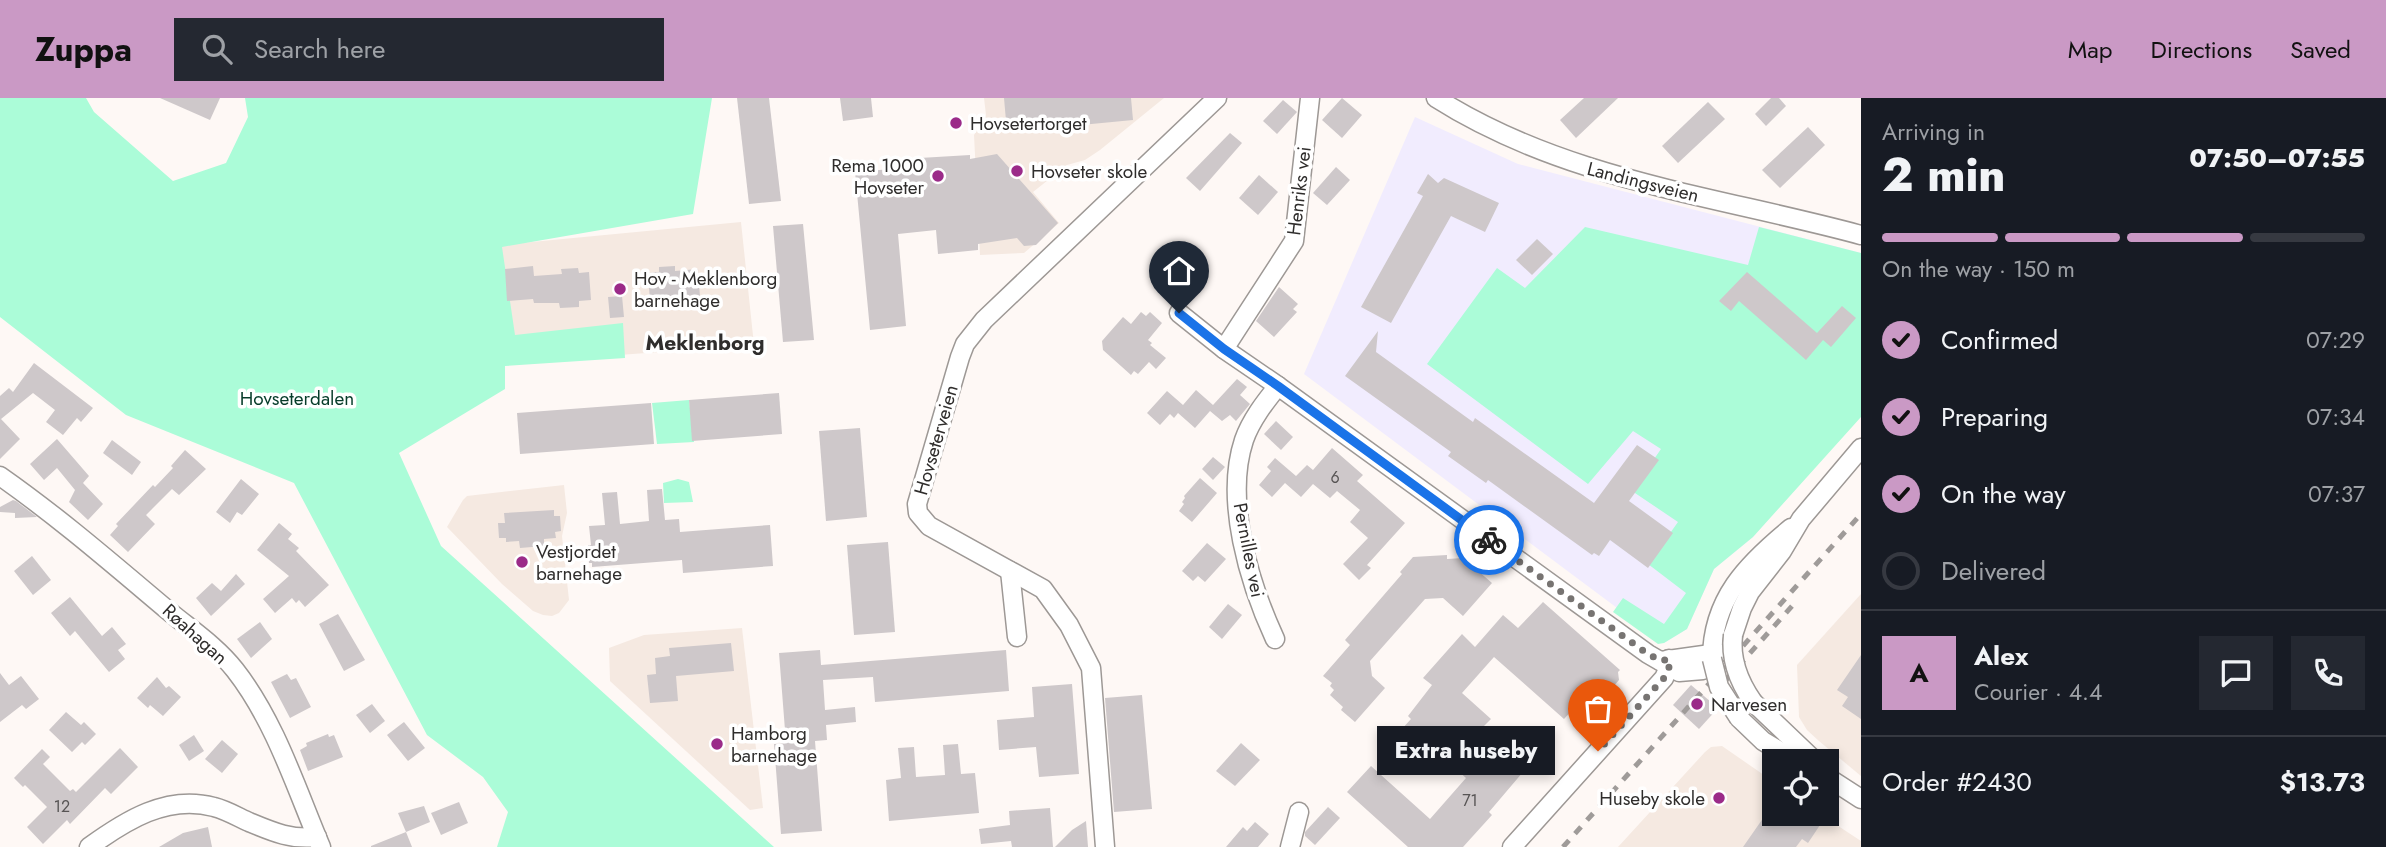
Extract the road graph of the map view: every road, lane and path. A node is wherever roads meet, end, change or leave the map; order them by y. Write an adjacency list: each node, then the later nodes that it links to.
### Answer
1 (1217, 98): 11 (street, Hovseterveien)
2 (1310, 98): 6 (street, Henriks vei)
3 (1436, 98): 4 (street, Landingsveien)
4 (1861, 235)
5 (1179, 313): 6 (street)
6 (1224, 349): 7 (street)
7 (1278, 386): 13 (street, Pernilles vei); 15 (street)
8 (1861, 449): 10 (street)
9 (0, 476): 21 (street, Røahagan)
10 (1801, 519): 14 (street, bridge); 14 (street)
11 (1010, 571): 12 (street); 23 (street, Hovseterveien)
12 (1017, 637)
13 (1275, 639)
14 (1715, 660): 15 (street); 16 (street, bridge); 17 (street, bridge)
15 (1666, 662): 25 (street)
16 (1776, 749)
17 (1802, 749)
18 (1839, 784): 19 (street)
19 (1861, 799)
20 (1299, 812): 24 (street)
21 (319, 842): 22 (street)
22 (89, 847)
23 (1105, 847)
24 (1290, 847)
25 (1512, 847)

